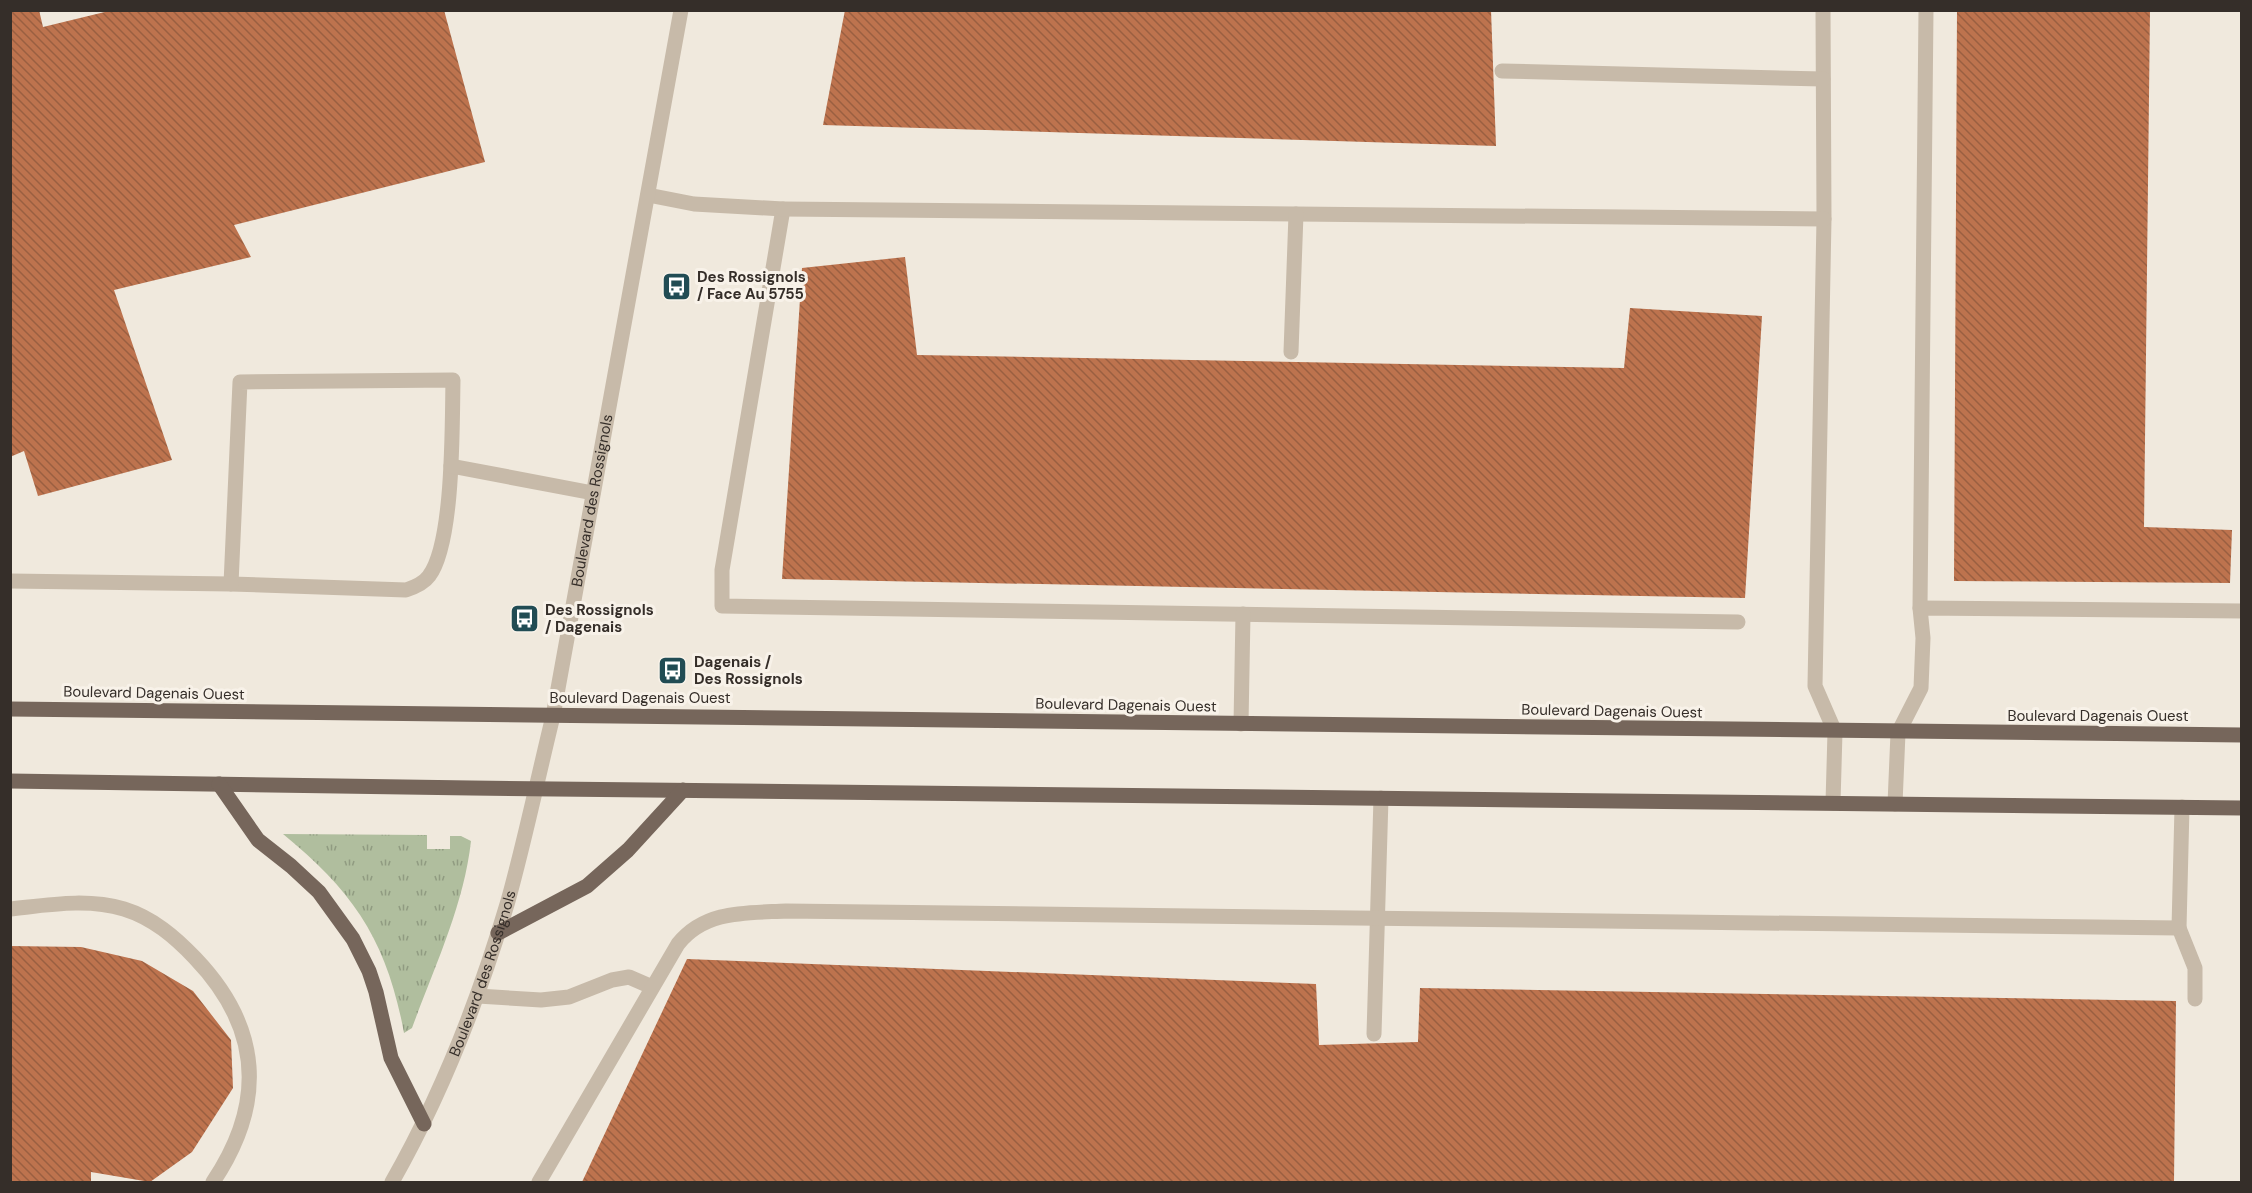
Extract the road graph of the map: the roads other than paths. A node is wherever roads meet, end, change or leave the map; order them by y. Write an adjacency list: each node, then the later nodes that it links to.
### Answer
1 (681, 10): 6 (street, Boulevard des Rossignols)
2 (1823, 10): 5 (street)
3 (1926, 10): 15 (street)
4 (1502, 71): 5 (street)
5 (1823, 79): 9 (street)
6 (648, 195): 7 (street); 12 (street, Boulevard des Rossignols)
7 (783, 209): 8 (street); 17 (street)
8 (1296, 214): 9 (street); 10 (street)
9 (1824, 219): 22 (street)
10 (1291, 352)
11 (451, 466): 12 (street); 14 (street); 14 (street)
12 (593, 493): 20 (street, Boulevard des Rossignols)
13 (10, 582): 14 (street)
14 (231, 584)
15 (1920, 608): 16 (street); 23 (street)
16 (2241, 611)
17 (1243, 614): 18 (street); 21 (street)
18 (1738, 622)
19 (10, 709): 20 (main road, Boulevard Dagenais Ouest)
20 (553, 716): 21 (main road, Boulevard Dagenais Ouest); 27 (street, Boulevard des Rossignols)
21 (1241, 724): 22 (main road, Boulevard Dagenais Ouest)
22 (1834, 732): 23 (main road, Boulevard Dagenais Ouest); 30 (street)
23 (1898, 733): 24 (main road, Boulevard Dagenais Ouest); 31 (street)
24 (2241, 735)
25 (10, 781): 26 (main road)
26 (219, 784): 27 (main road); 42 (main road)
27 (535, 788): 28 (main road); 37 (street, Boulevard des Rossignols)
28 (683, 790): 29 (main road); 37 (main road)
29 (1380, 798): 30 (main road); 35 (street)
30 (1833, 803): 31 (main road)
31 (1895, 804): 32 (main road)
32 (2182, 807): 33 (main road); 36 (street)
33 (2241, 808)
34 (10, 909): 43 (street)
35 (1377, 918): 36 (street); 38 (street); 41 (street)
36 (2179, 928): 40 (street)
37 (498, 933): 39 (street, Boulevard des Rossignols)
38 (652, 987): 39 (street); 45 (street)
39 (478, 996): 42 (street, Boulevard des Rossignols)
40 (2195, 999)
41 (1374, 1034)
42 (424, 1124): 44 (street, Boulevard des Rossignols)
43 (213, 1182)
44 (392, 1182)
45 (539, 1182)

